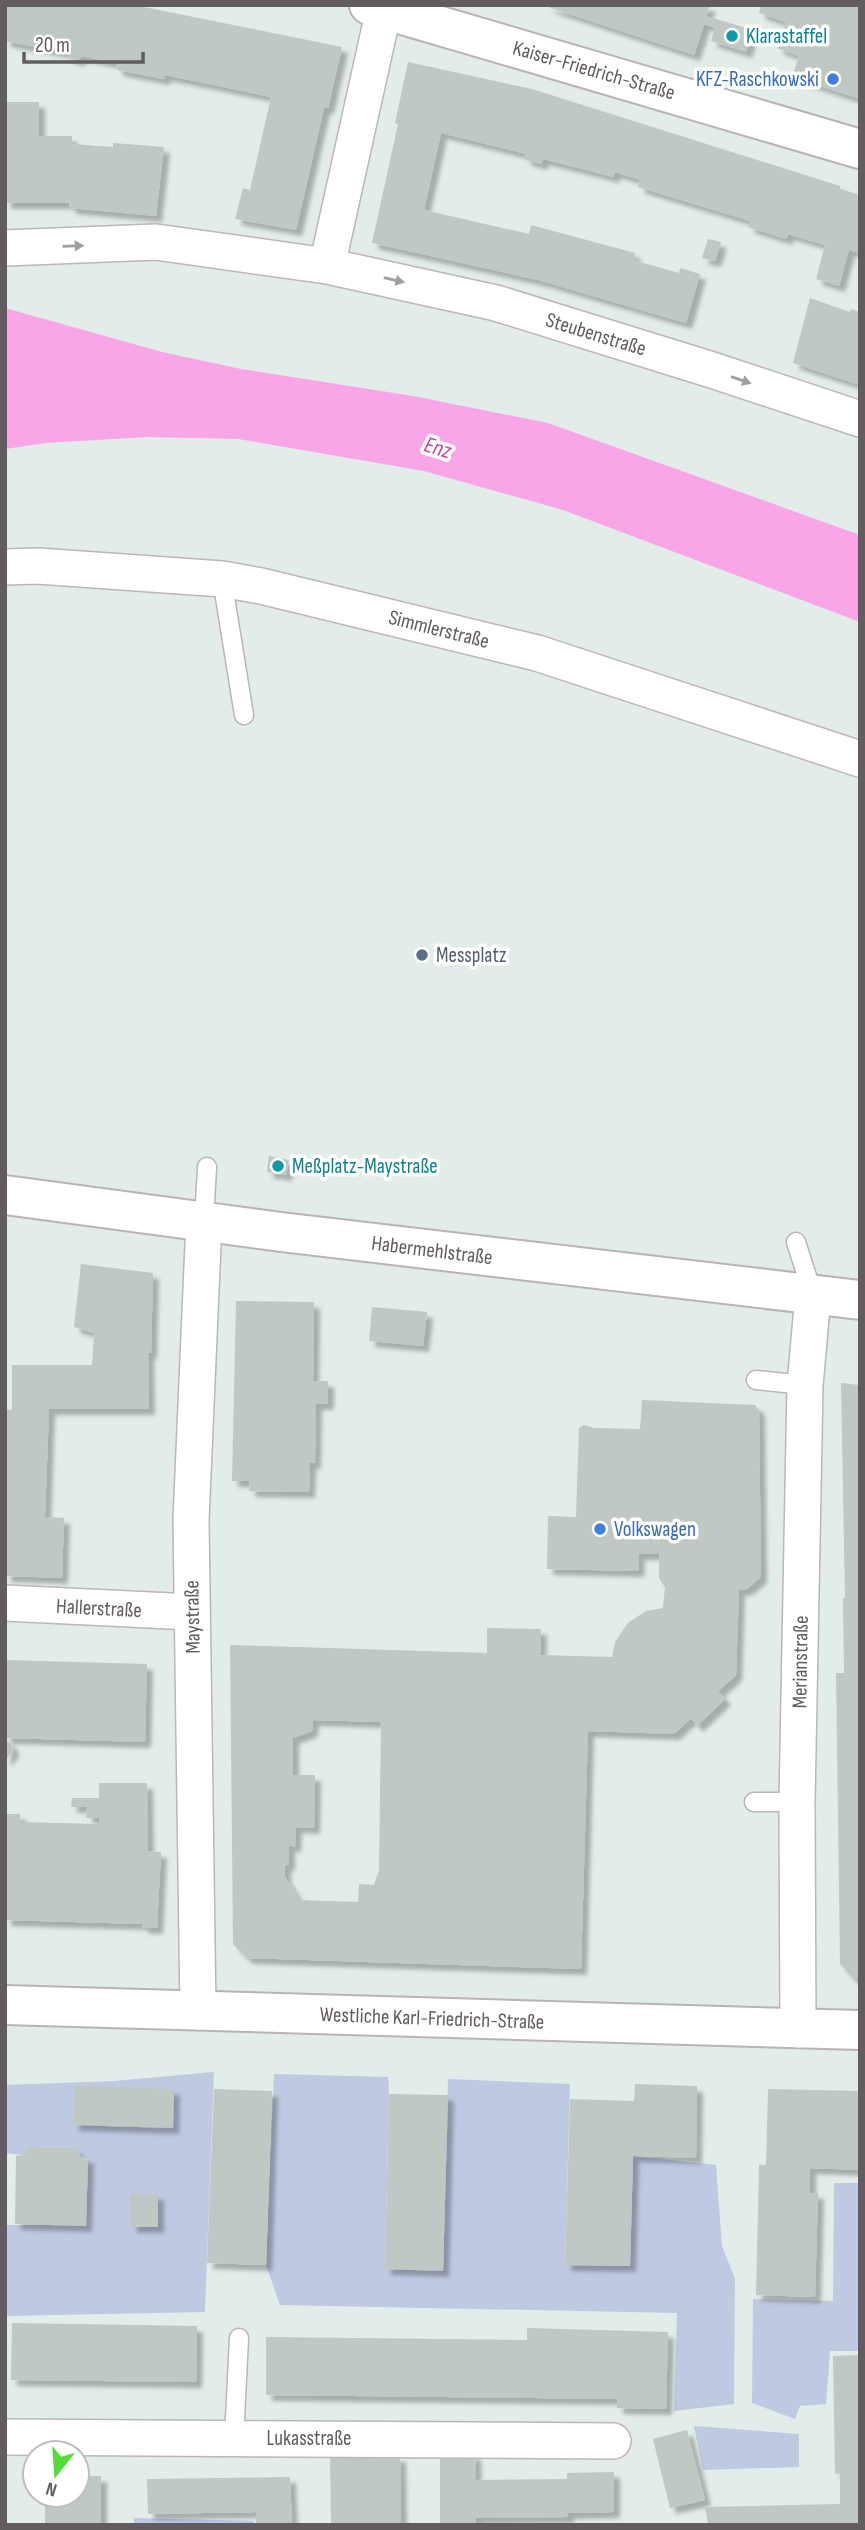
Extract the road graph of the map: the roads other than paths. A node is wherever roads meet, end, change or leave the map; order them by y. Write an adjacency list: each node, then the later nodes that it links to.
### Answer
1 (376, 7): 2 (main road, Kaiser-Friedrich-Straße); 4 (street)
2 (860, 149)
3 (5, 248): 4 (street, Steubenstraße, one-way to 4)
4 (327, 266): 5 (street, Steubenstraße, one-way to 5)
5 (860, 419)
6 (5, 567): 7 (street, Simmlerstraße)
7 (222, 579): 8 (lane); 9 (street, Simmlerstraße)
8 (244, 715)
9 (860, 759)
10 (206, 1167): 12 (lane)
11 (5, 1195): 12 (main road, Habermehlstraße)
12 (204, 1222): 14 (main road, Habermehlstraße); 19 (street, Maystraße)
13 (796, 1242): 14 (lane)
14 (813, 1296): 15 (main road, Habermehlstraße); 17 (street, Merianstraße)
15 (860, 1300)
16 (756, 1380): 17 (lane)
17 (805, 1385): 21 (street, Merianstraße)
18 (5, 1603): 19 (street, Hallerstraße)
19 (192, 1612): 23 (street, Maystraße)
20 (754, 1802): 21 (lane)
21 (797, 1802): 24 (street, Merianstraße)
22 (5, 2006): 23 (main road, Westliche Karl-Friedrich-Straße)
23 (198, 2012): 24 (main road, Westliche Karl-Friedrich-Straße)
24 (798, 2030): 25 (main road, Westliche Karl-Friedrich-Straße)
25 (860, 2031)
26 (239, 2338): 28 (lane)
27 (5, 2437): 28 (street, Lukasstraße)
28 (234, 2438): 29 (street, Lukasstraße)
29 (613, 2441)

